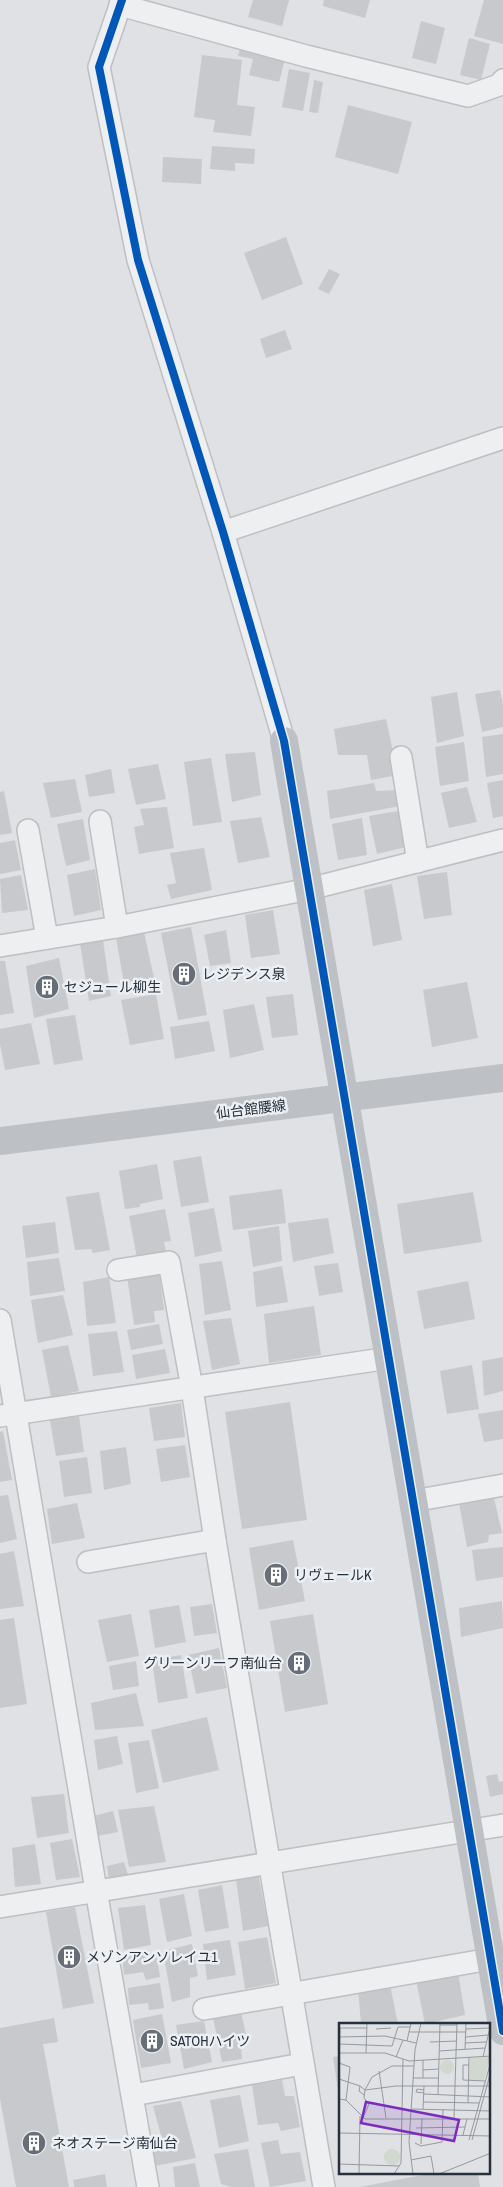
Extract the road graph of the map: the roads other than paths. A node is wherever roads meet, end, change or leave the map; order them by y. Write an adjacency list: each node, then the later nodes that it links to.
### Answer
1 (121, 3): 2 (street); 4 (street)
2 (503, 80)
3 (503, 438): 4 (street)
4 (223, 532): 5 (street)
5 (284, 741): 11 (street)
6 (401, 756): 10 (street)
7 (100, 821): 12 (street)
8 (28, 830): 13 (street)
9 (503, 840): 10 (street)
10 (418, 862): 11 (street)
11 (309, 889): 12 (street); 16 (street)
12 (117, 927): 13 (street)
13 (47, 938): 14 (street)
14 (0, 946)
15 (503, 1078): 16 (street, 仙台館腰線)
16 (344, 1098): 17 (street, 仙台館腰線); 20 (street)
17 (0, 1142)
18 (118, 1270): 21 (street)
19 (0, 1320): 22 (street)
20 (388, 1358): 21 (street); 24 (street)
21 (192, 1388): 22 (street); 25 (street)
22 (8, 1415): 30 (street)
23 (503, 1485): 24 (street)
24 (413, 1501): 28 (street)
25 (215, 1540): 26 (street); 29 (street)
26 (88, 1562)
27 (503, 1825): 28 (street)
28 (468, 1832): 29 (street); 32 (street)
29 (270, 1863): 30 (street); 33 (street)
30 (96, 1890): 31 (street); 37 (street)
31 (0, 1907)
32 (490, 1959): 33 (street); 35 (street)
33 (291, 1995): 34 (street); 36 (street)
34 (204, 2009)
35 (503, 2031)
36 (302, 2064): 37 (street); 39 (street)
37 (133, 2095): 38 (street)
38 (148, 2187)
39 (324, 2187)

